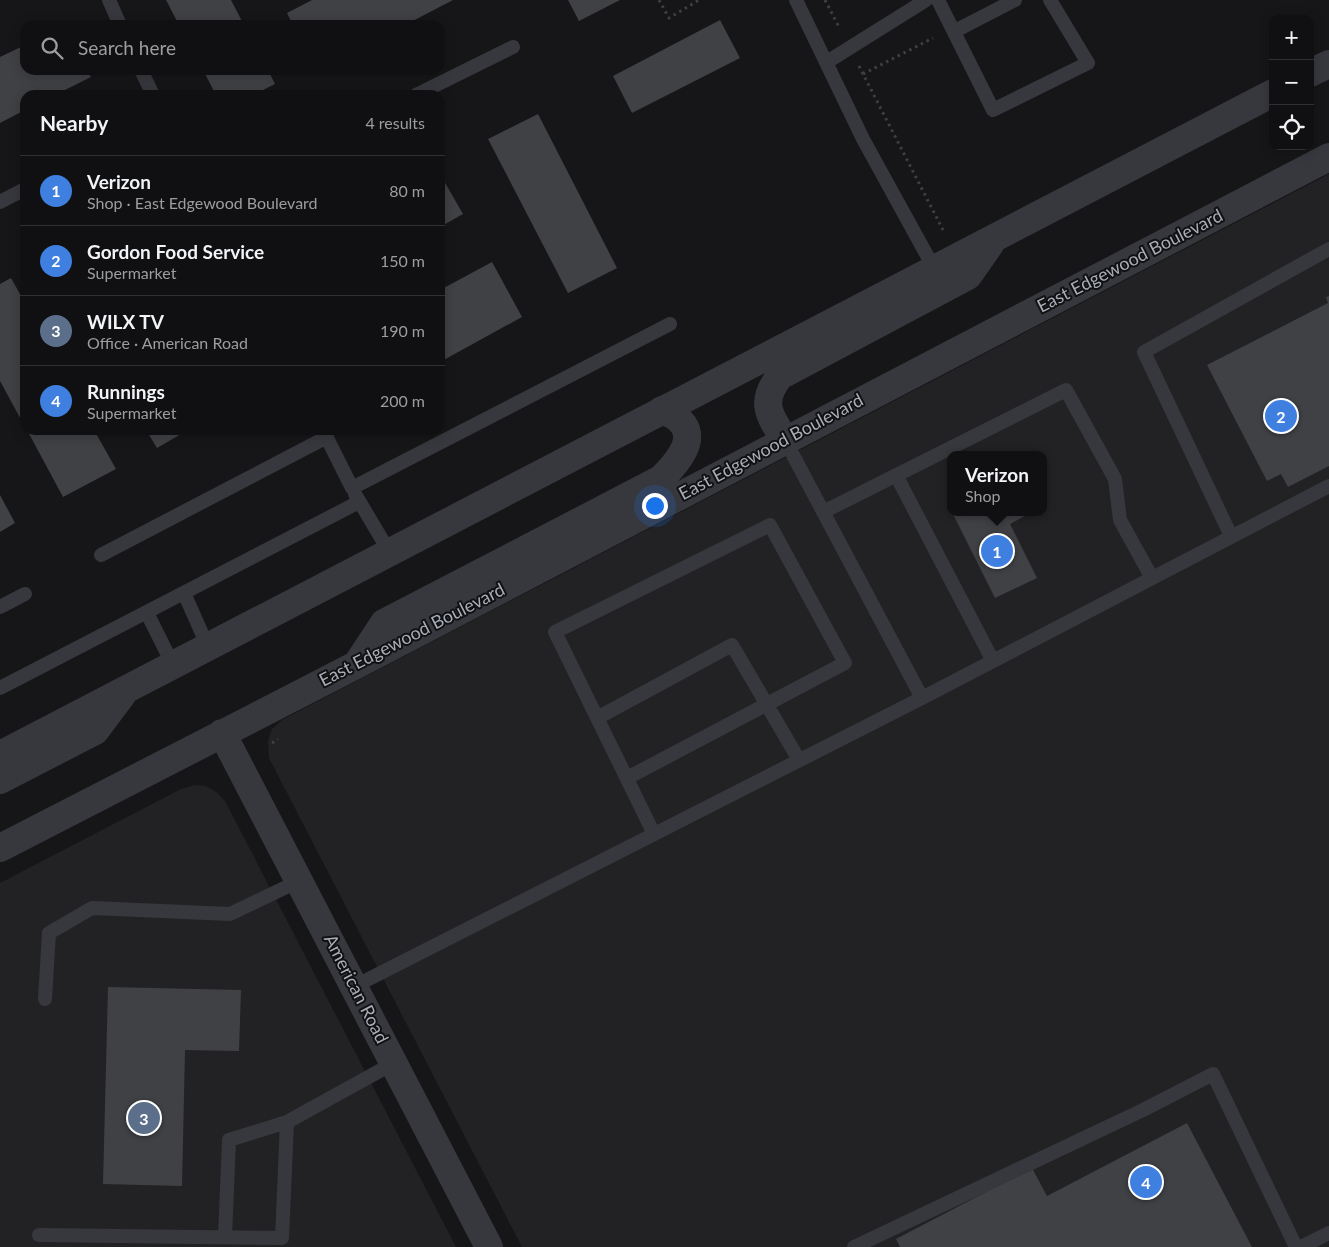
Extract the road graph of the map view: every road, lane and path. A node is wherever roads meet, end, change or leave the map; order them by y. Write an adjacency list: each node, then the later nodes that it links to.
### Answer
1 (109, 0): 10 (lane)
2 (659, 0): 3 (path)
3 (699, 0)
4 (796, 0): 14 (lane)
5 (825, 0): 13 (path)
6 (926, 0): 13 (lane)
7 (938, 0): 11 (lane)
8 (1015, 0): 11 (lane)
9 (1050, 0): 11 (lane)
10 (118, 20)
11 (952, 26): 17 (path)
12 (513, 47): 20 (lane)
13 (850, 48): 14 (lane); 17 (path)
14 (827, 62): 28 (lane)
15 (1329, 64): 16 (street)
16 (1314, 72)
17 (862, 74): 25 (path)
18 (143, 75): 19 (lane)
19 (151, 90)
20 (426, 90)
21 (1269, 95): 26 (street)
22 (1329, 157): 33 (street, East Edgewood Boulevard)
23 (20, 192): 24 (lane)
24 (0, 202)
25 (943, 230)
26 (994, 240): 28 (street); 33 (street)
27 (1329, 250): 39 (lane)
28 (935, 270): 30 (street)
29 (670, 324): 36 (lane)
30 (662, 410): 40 (street); 50 (street)
31 (323, 435): 41 (lane)
32 (326, 435): 36 (lane)
33 (785, 440): 38 (lane); 50 (street, East Edgewood Boulevard)
34 (896, 475): 38 (lane); 42 (lane); 48 (lane)
35 (1329, 486): 39 (lane)
36 (352, 488): 37 (lane)
37 (359, 502): 40 (lane); 43 (lane)
38 (824, 512): 53 (lane)
39 (1231, 536): 42 (lane)
40 (390, 552): 47 (street)
41 (101, 555)
42 (1152, 578): 48 (lane)
43 (184, 593): 46 (lane); 47 (lane)
44 (25, 594): 45 (lane)
45 (0, 607)
46 (147, 613): 49 (lane); 51 (lane)
47 (208, 647): 49 (street)
48 (993, 661): 53 (lane)
49 (173, 665): 52 (street)
50 (356, 665): 56 (street, East Edgewood Boulevard)
51 (0, 688)
52 (126, 689): 57 (street); 60 (street)
53 (922, 698): 58 (lane)
54 (767, 705): 55 (lane); 55 (lane); 58 (lane); 59 (lane)
55 (597, 718): 59 (lane)
56 (222, 733): 62 (street, East Edgewood Boulevard); 63 (street, American Road)
57 (0, 755)
58 (800, 760): 61 (lane)
59 (627, 778): 61 (lane)
60 (0, 780)
61 (654, 834): 64 (lane)
62 (0, 848)
63 (299, 881): 64 (street, American Road); 65 (lane)
64 (355, 986): 66 (street, American Road)
65 (44, 999)
66 (394, 1063): 67 (lane); 71 (street, American Road)
67 (287, 1122): 70 (lane); 70 (lane)
68 (1329, 1233): 74 (lane)
69 (39, 1235): 70 (lane)
70 (225, 1237)
71 (489, 1247)
72 (854, 1247): 73 (lane)
73 (1296, 1247)
74 (1301, 1247)

